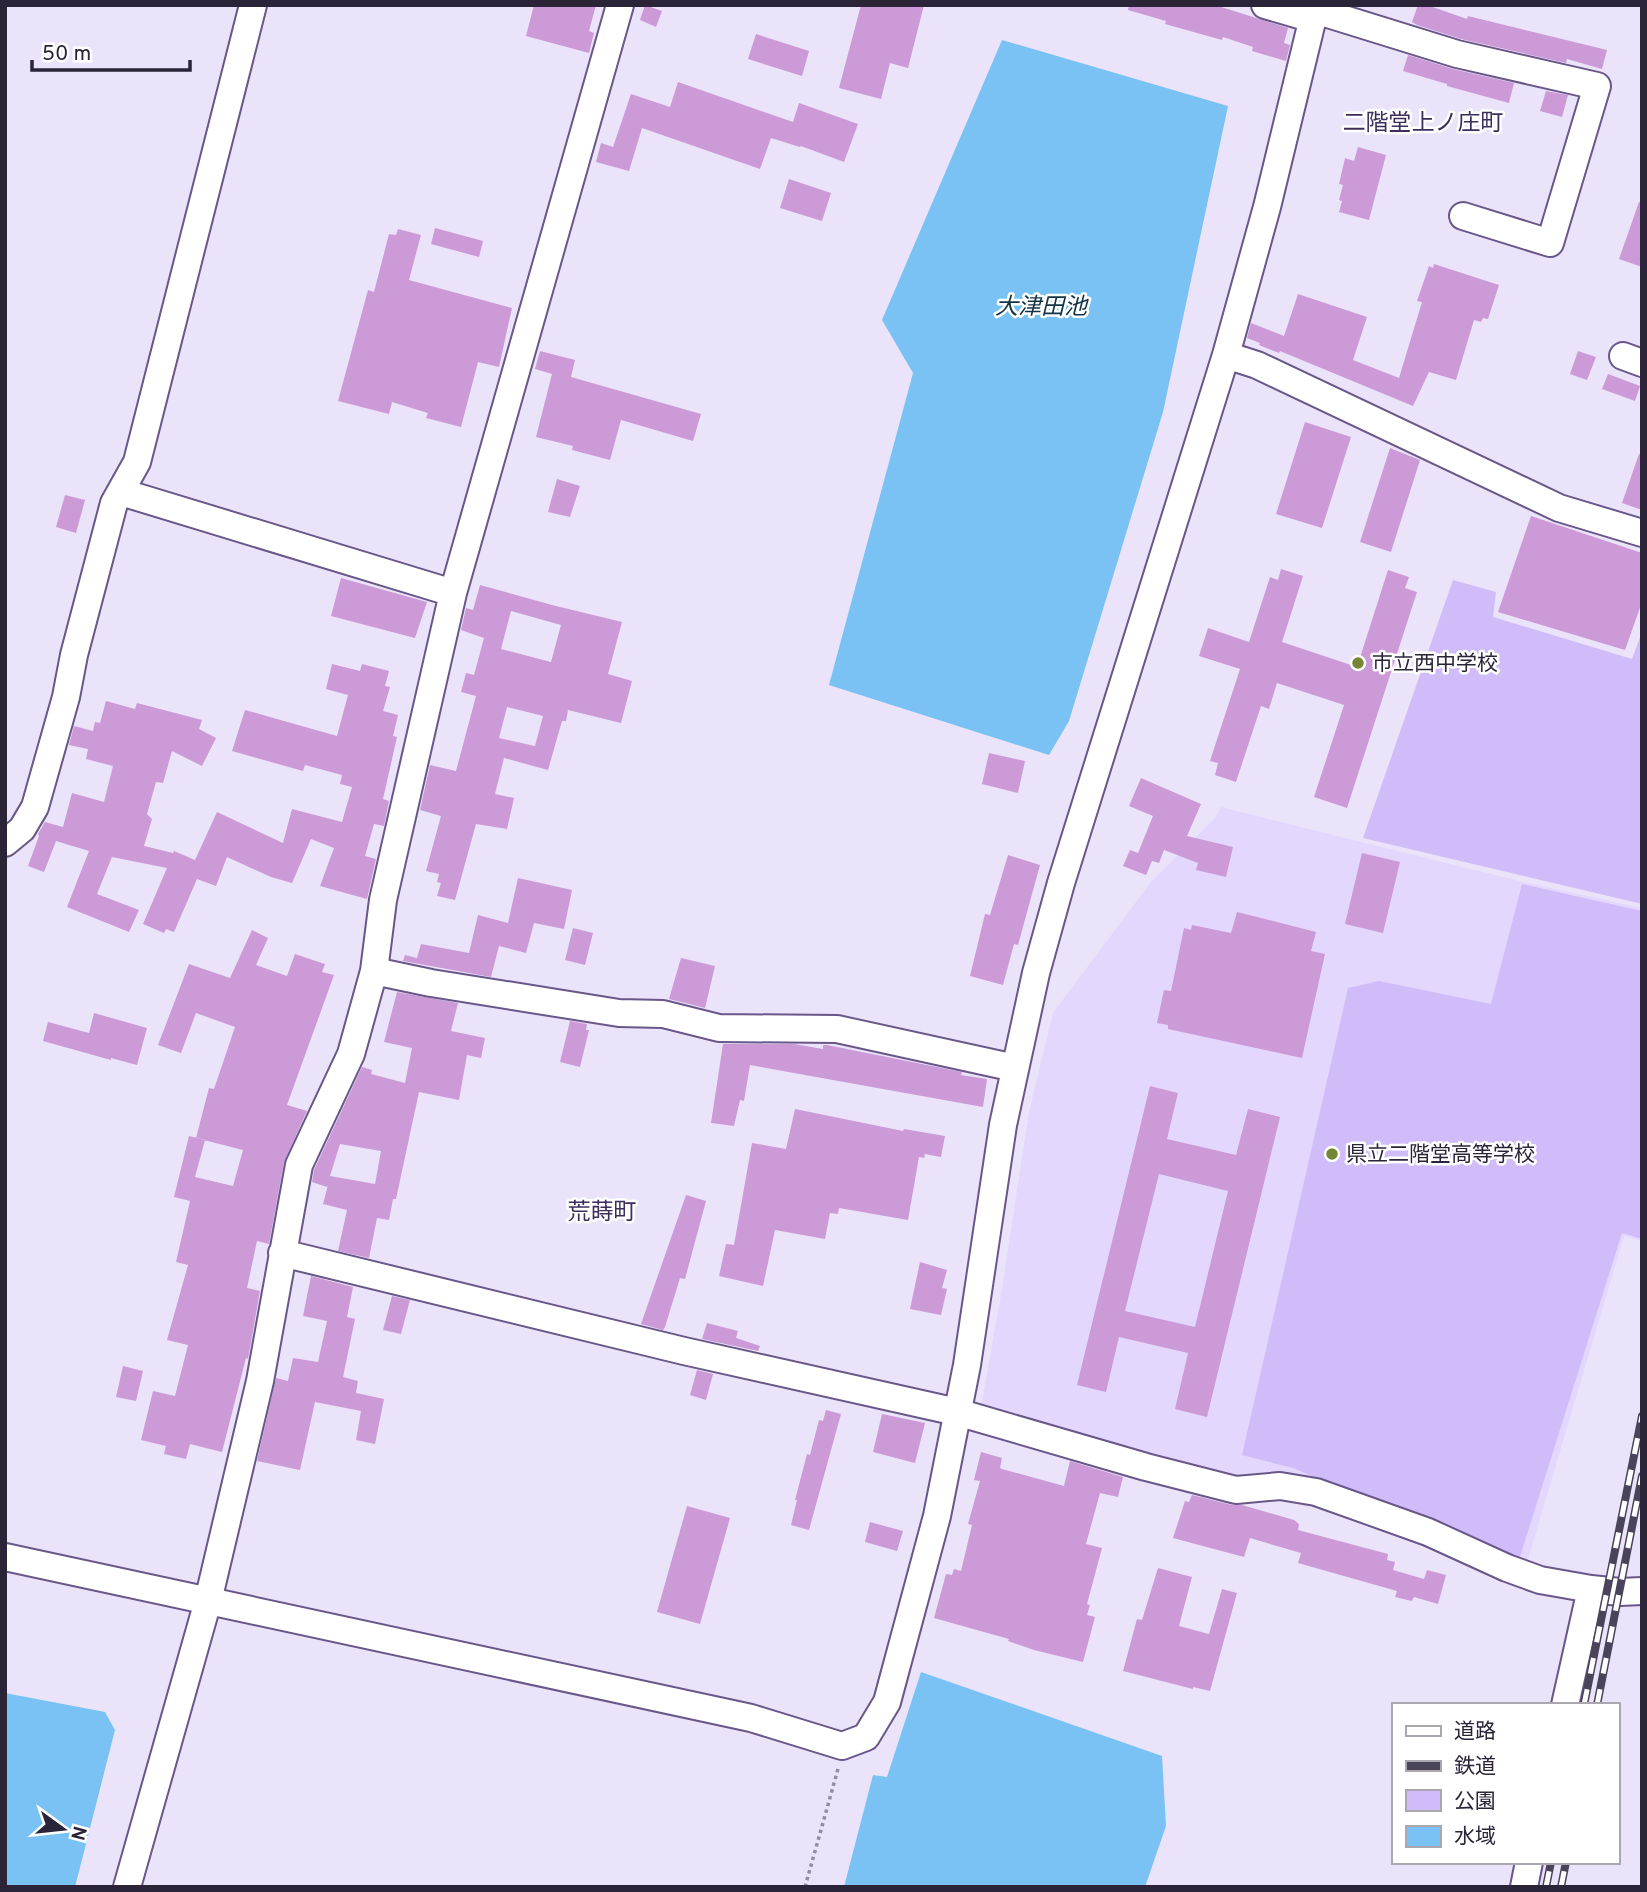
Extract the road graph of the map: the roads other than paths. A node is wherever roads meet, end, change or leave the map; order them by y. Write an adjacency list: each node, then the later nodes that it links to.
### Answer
1 (253, 5): 7 (street)
2 (620, 5): 9 (street)
3 (1265, 5): 4 (street)
4 (1314, 11): 5 (street); 6 (street)
5 (1463, 216)
6 (1227, 355): 8 (street); 12 (street)
7 (121, 492): 9 (street); 10 (street)
8 (1642, 533)
9 (453, 593): 11 (street)
10 (5, 843)
11 (374, 971): 12 (street); 13 (street)
12 (1015, 1068): 14 (street)
13 (282, 1253): 14 (street); 18 (street)
14 (957, 1412): 17 (street); 18 (street)
15 (5, 1557): 18 (street)
16 (1640, 1582): 17 (street)
17 (1591, 1589): 19 (street)
18 (208, 1601): 21 (street)
19 (1565, 1703)
20 (1530, 1864): 22 (street)
21 (127, 1887)
22 (1524, 1887)

